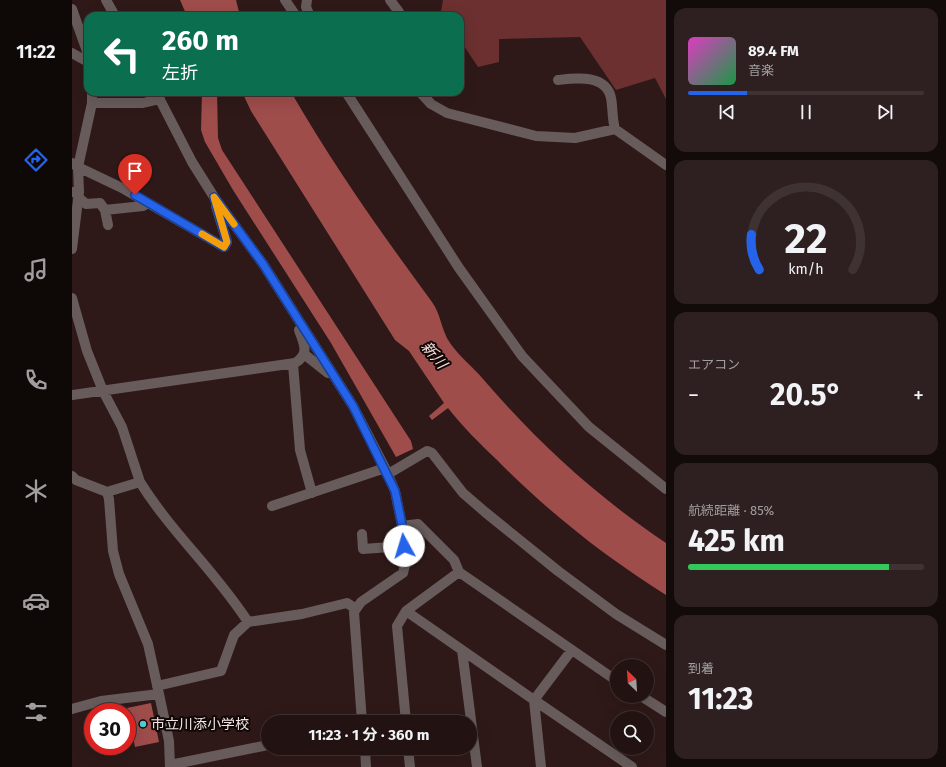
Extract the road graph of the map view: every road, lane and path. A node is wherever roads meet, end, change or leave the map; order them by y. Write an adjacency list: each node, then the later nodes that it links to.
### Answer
1 (106, 0): 6 (street)
2 (285, 0): 7 (street)
3 (307, 0): 8 (street)
4 (390, 0): 9 (street)
5 (72, 9): 10 (street)
6 (113, 12)
7 (293, 12)
8 (308, 12)
9 (399, 12)
10 (84, 43)
11 (72, 53): 12 (street)
12 (84, 60)
13 (558, 80): 20 (street)
14 (92, 96): 19 (street)
15 (156, 96): 19 (street)
16 (159, 96): 24 (street)
17 (349, 96): 39 (street)
18 (424, 96): 20 (street)
19 (92, 104): 21 (street)
20 (615, 129): 22 (street)
21 (75, 165): 23 (street); 25 (street)
22 (666, 165)
23 (76, 193): 26 (street); 28 (street)
24 (214, 197): 25 (street); 30 (street)
25 (148, 203): 26 (street)
26 (105, 210): 27 (street)
27 (108, 225)
28 (72, 249)
29 (72, 298): 34 (street)
30 (289, 305): 31 (street); 33 (street)
31 (304, 354): 32 (street); 33 (street)
32 (293, 364): 34 (street); 41 (street)
33 (334, 377): 36 (street)
34 (103, 391): 35 (street); 38 (street)
35 (72, 395)
36 (387, 471): 41 (street); 43 (street); 50 (street)
37 (72, 476): 40 (street)
38 (140, 482): 40 (street); 49 (street)
39 (666, 489)
40 (107, 492): 54 (street)
41 (312, 493): 42 (street)
42 (272, 506)
43 (402, 526): 45 (street); 46 (street)
44 (362, 534): 45 (street)
45 (404, 546): 47 (street)
46 (459, 572): 48 (street); 52 (street)
47 (356, 609): 49 (street); 59 (street)
48 (406, 611): 51 (street); 60 (street)
49 (248, 622): 54 (street)
50 (666, 645)
51 (462, 650): 55 (street); 67 (street)
52 (571, 651): 53 (street); 55 (street)
53 (610, 676)
54 (158, 690): 57 (street); 64 (street)
55 (534, 700): 68 (street); 69 (street)
56 (652, 703): 58 (street)
57 (72, 709)
58 (666, 712)
59 (361, 715)
60 (405, 715)
61 (261, 746): 64 (street)
62 (365, 755): 65 (street)
63 (409, 755): 66 (street)
64 (170, 766)
65 (366, 767)
66 (410, 767)
67 (477, 767)
68 (541, 767)
69 (631, 767)

